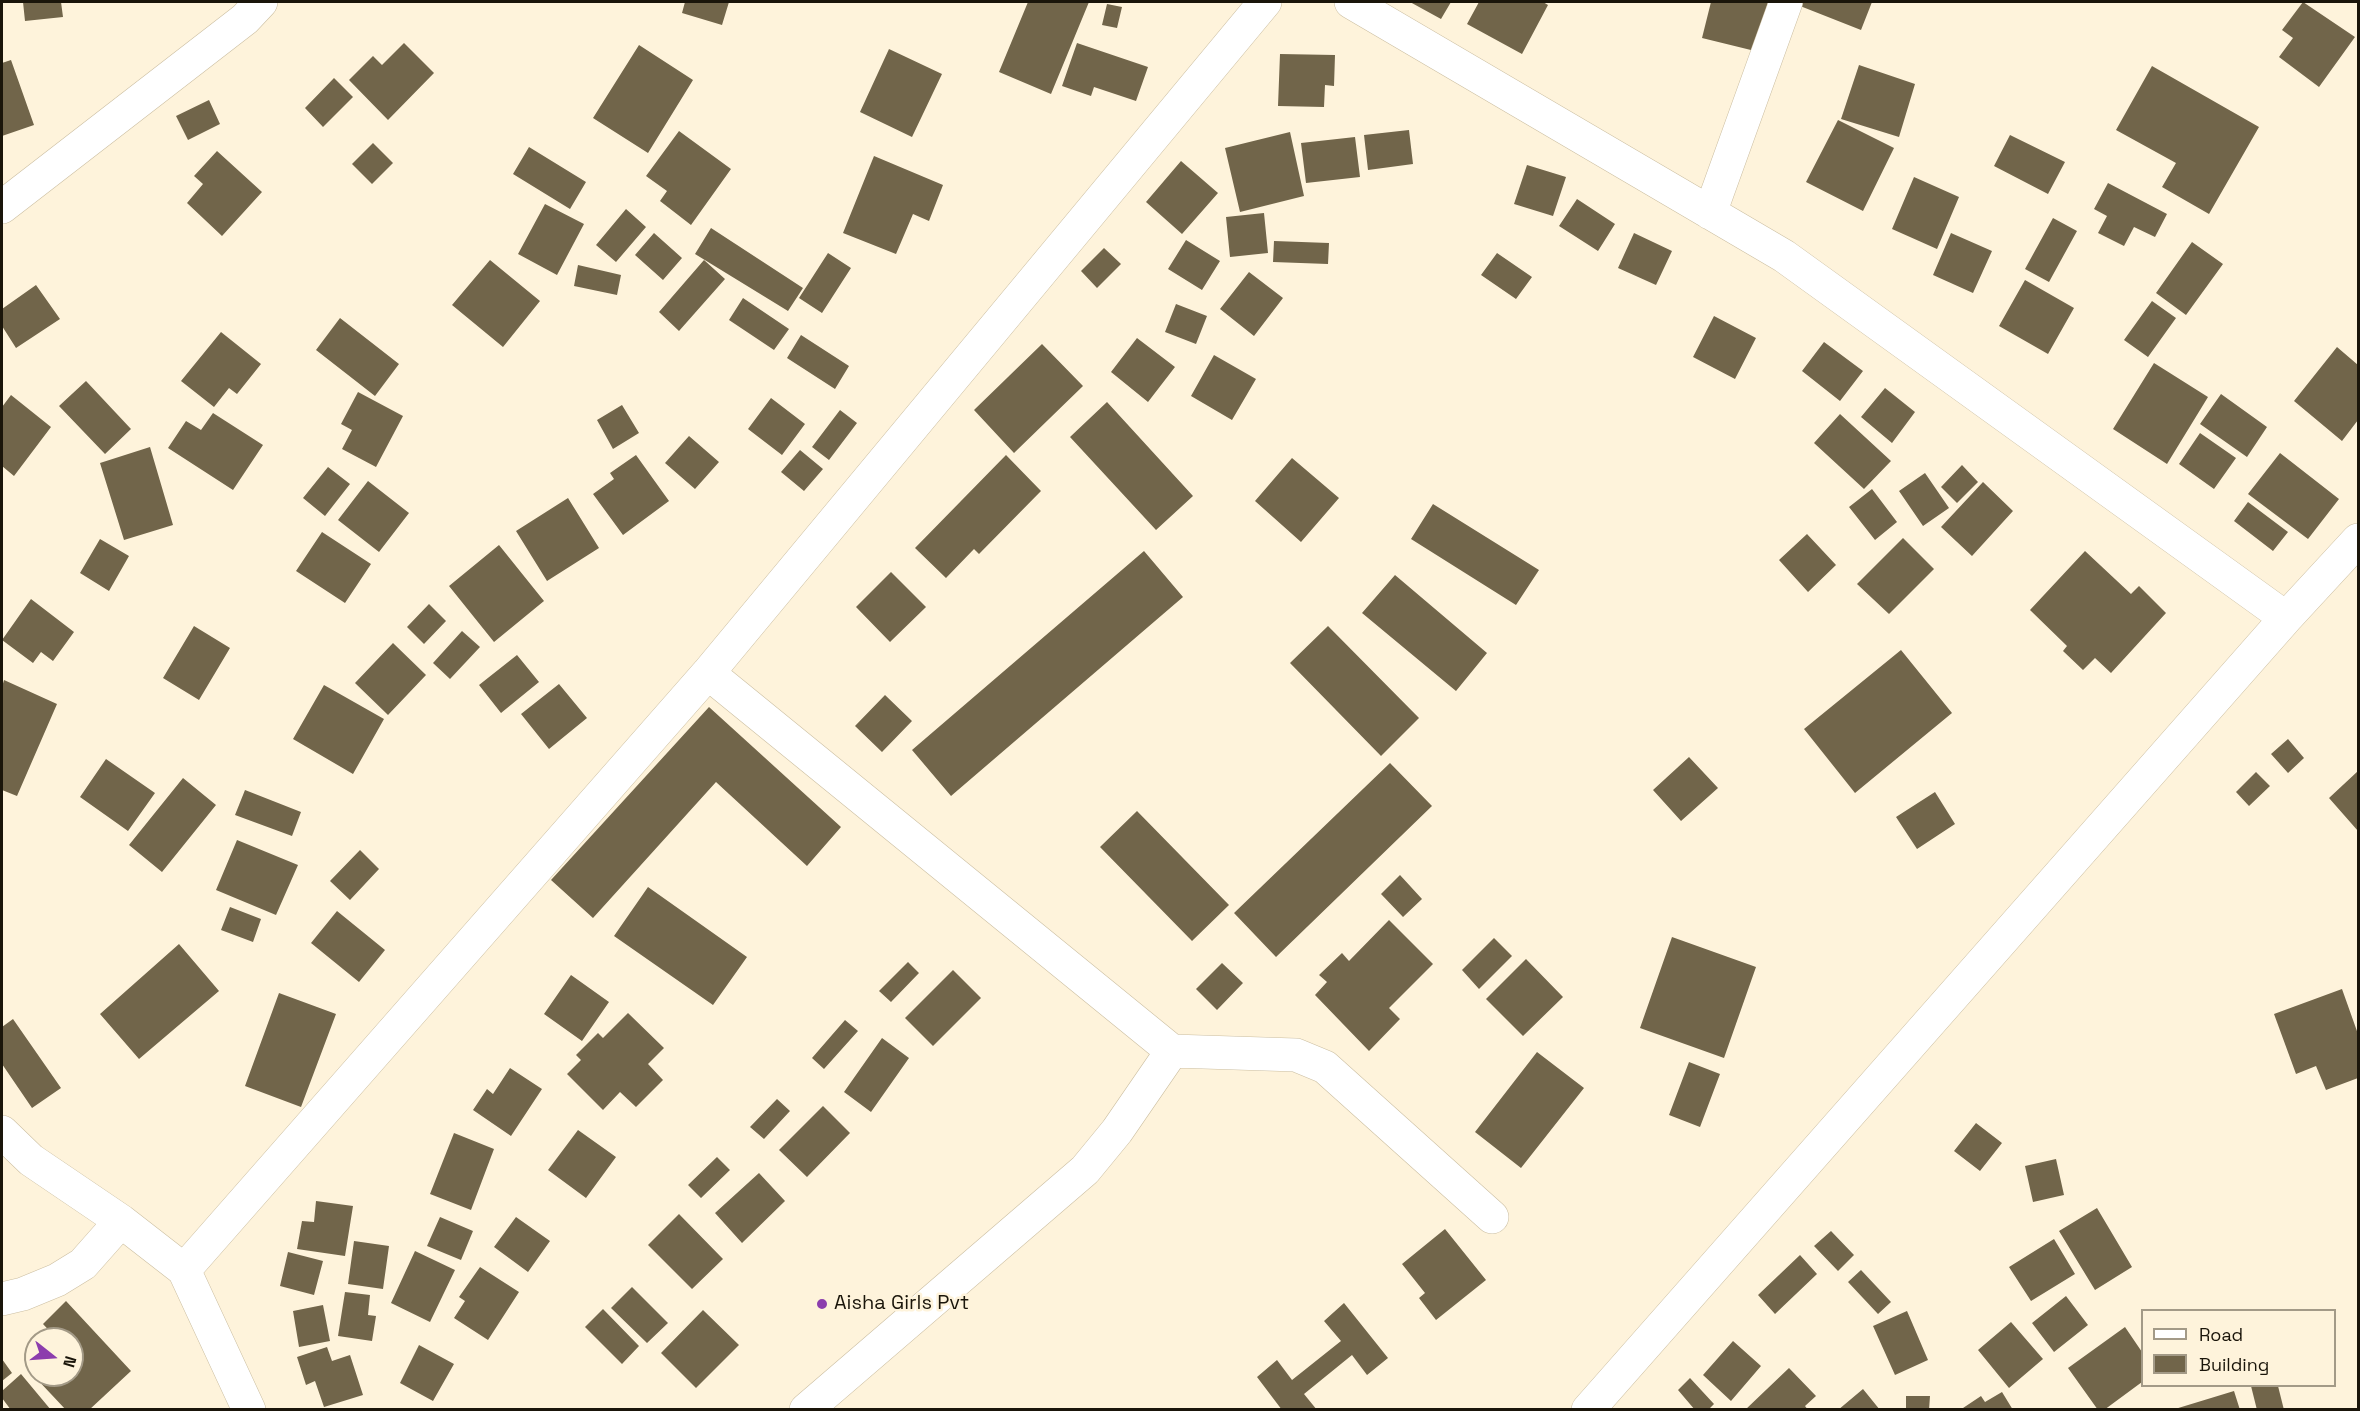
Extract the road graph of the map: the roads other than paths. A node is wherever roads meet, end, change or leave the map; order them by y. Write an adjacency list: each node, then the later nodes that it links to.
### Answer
1 (261, 2): 5 (street)
2 (1265, 2): 9 (street)
3 (1351, 2): 6 (street)
4 (1786, 2): 6 (street)
5 (2, 207)
6 (1710, 213): 8 (street)
7 (2358, 540): 8 (street)
8 (2286, 618): 18 (street)
9 (708, 673): 10 (street); 14 (street)
10 (1172, 1051): 12 (street); 17 (street)
11 (2, 1132): 13 (street)
12 (1492, 1217)
13 (121, 1221): 14 (street); 15 (street)
14 (184, 1270): 16 (street)
15 (2, 1299)
16 (249, 1410)
17 (806, 1410)
18 (1588, 1410)

